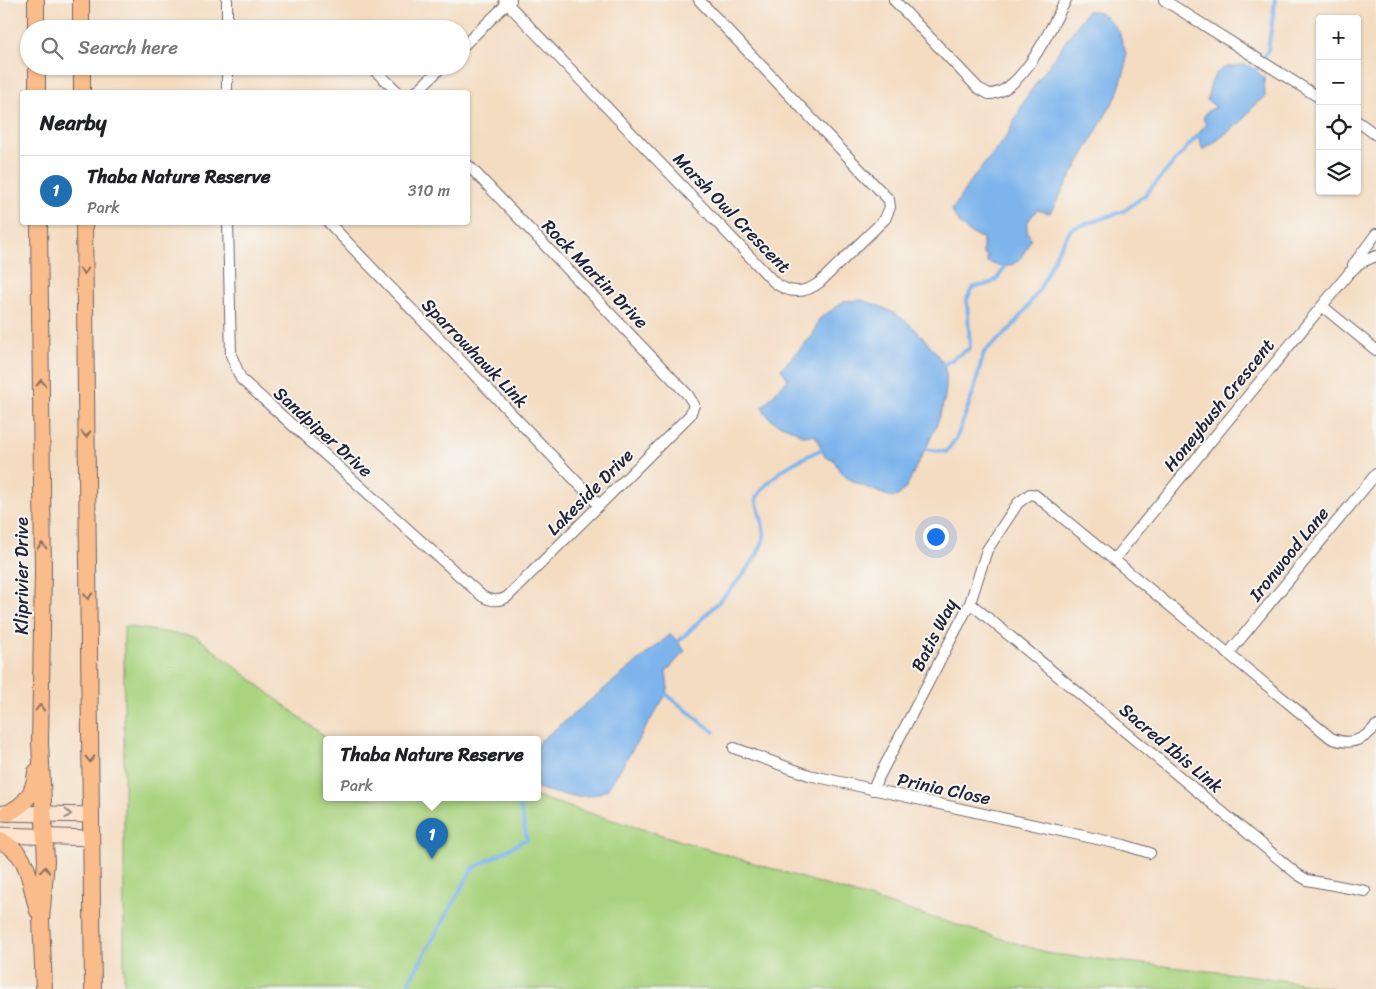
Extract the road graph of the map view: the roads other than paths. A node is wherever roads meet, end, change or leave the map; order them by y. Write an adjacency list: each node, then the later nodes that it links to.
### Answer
1 (36, 0): 9 (main road)
2 (81, 0): 10 (main road)
3 (227, 0): 11 (street)
4 (699, 0): 8 (street, Marsh Owl Crescent)
5 (894, 0): 6 (street)
6 (1066, 0)
7 (1164, 0): 23 (street)
8 (508, 1): 12 (street)
9 (36, 20)
10 (81, 20)
11 (227, 20)
12 (470, 39)
13 (37, 75): 18 (main road)
14 (82, 75): 19 (main road)
15 (227, 75): 20 (street)
16 (380, 75): 21 (street)
17 (434, 75): 22 (street)
18 (37, 90)
19 (82, 90)
20 (227, 90)
21 (396, 90)
22 (418, 90)
23 (1316, 96)
24 (1361, 124): 26 (street)
25 (1361, 124): 27 (street)
26 (1376, 131)
27 (1376, 136)
28 (470, 167): 38 (street, Rock Martin Drive)
29 (39, 225): 46 (main road, Kliprivier Drive, one-way to 29)
30 (84, 225): 51 (main road, one-way to 51)
31 (228, 225): 42 (street, Sandpiper Drive)
32 (331, 225): 40 (street, Sparrowhawk Link)
33 (1376, 234): 35 (street, Honeybush Crescent)
34 (1376, 256): 35 (street, Honeybush Crescent)
35 (1349, 272): 36 (street, Honeybush Crescent)
36 (1322, 306): 37 (street); 41 (street, Honeybush Crescent)
37 (1376, 350)
38 (695, 408): 40 (street, Lakeside Drive)
39 (1376, 474): 44 (street, Ironwood Lane)
40 (599, 505): 42 (street, Lakeside Drive)
41 (1114, 558): 43 (street, Batis Way); 44 (street)
42 (507, 597)
43 (970, 603): 48 (street, Batis Way); 57 (street, Sacred Ibis Link)
44 (1228, 654): 45 (street)
45 (1376, 726)
46 (40, 743): 49 (main road); 50 (main road, Kliprivier Drive)
47 (734, 748): 48 (street, Prinia Close)
48 (872, 790): 56 (street, Prinia Close)
49 (4, 813): 50 (main road)
50 (45, 814): 51 (main road, one-way to 51); 53 (main road, Kliprivier Drive)
51 (91, 815): 54 (main road)
52 (0, 835): 53 (main road)
53 (45, 836): 54 (main road); 58 (main road, Kliprivier Drive, one-way to 53)
54 (91, 838): 60 (main road)
55 (0, 841): 58 (main road)
56 (1150, 853)
57 (1365, 891)
58 (42, 920): 59 (main road, Kliprivier Drive)
59 (44, 989)
60 (93, 989)

